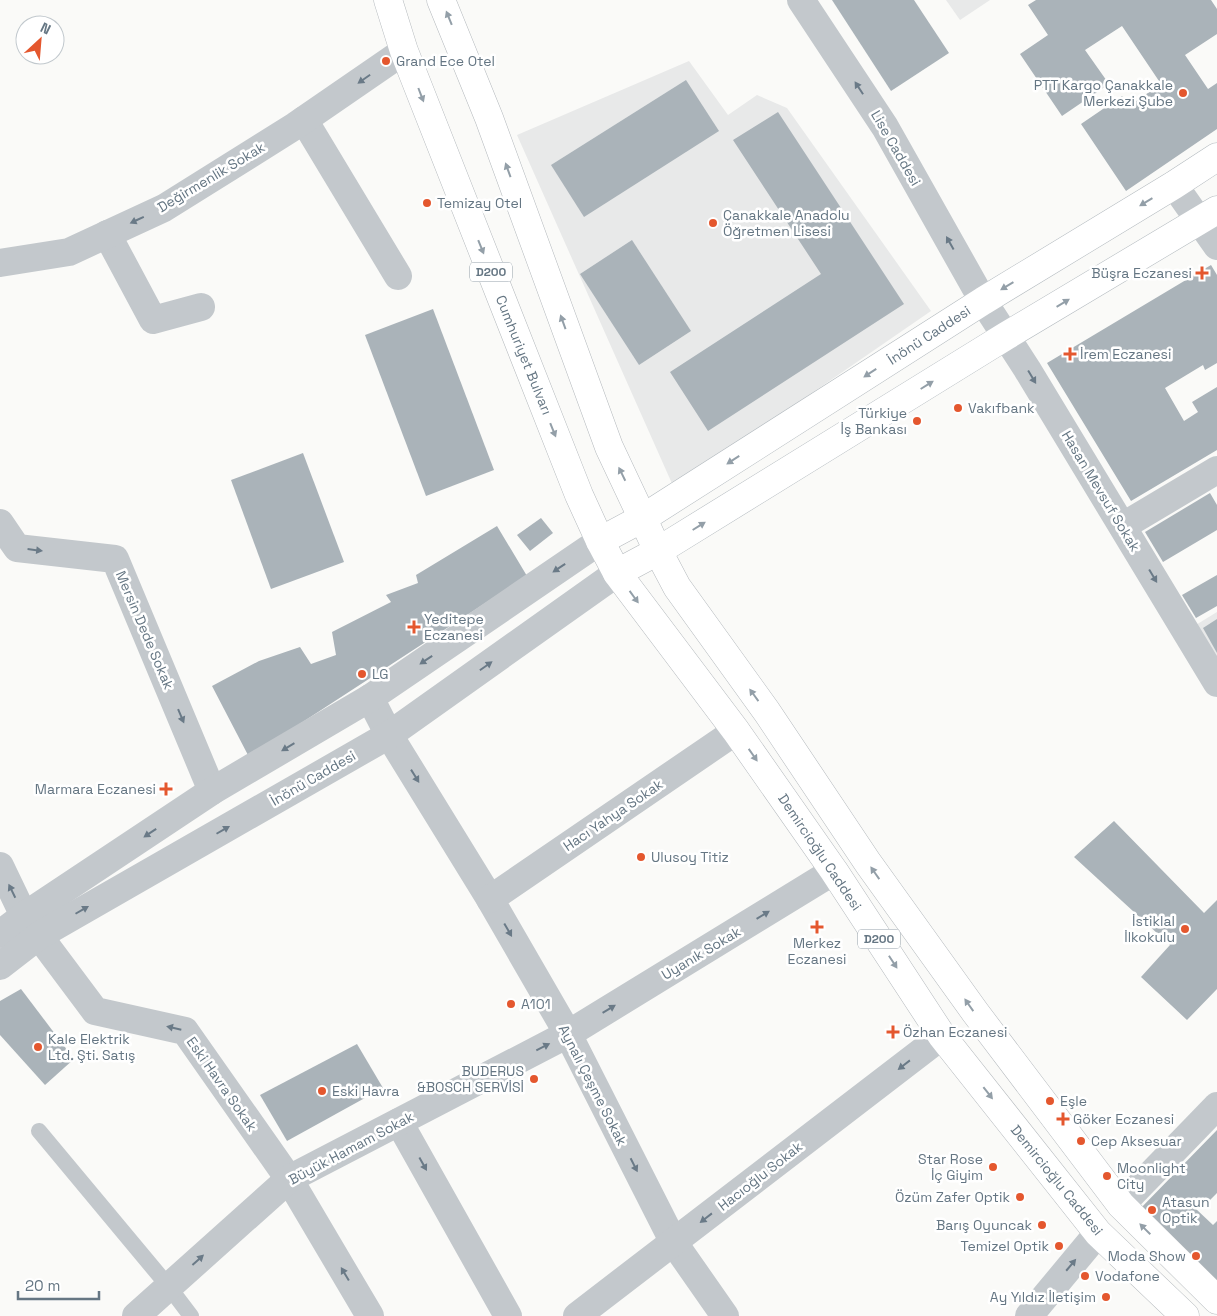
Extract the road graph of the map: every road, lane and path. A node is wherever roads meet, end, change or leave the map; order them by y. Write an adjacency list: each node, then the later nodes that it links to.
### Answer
1 (388, 0): 4 (main road, Cumhuriyet Bulvarı / D200)
2 (442, 0): 17 (main road, D200, one-way to 2)
3 (801, 0): 13 (street, Lise Caddesi, one-way to 3)
4 (404, 51): 5 (street, Değirmenlik Sokak, one-way to 5); 20 (main road, Cumhuriyet Bulvarı / D200, one-way to 20)
5 (304, 120): 9 (street, Değirmenlik Sokak, one-way to 9); 12 (street)
6 (1217, 157): 7 (main road, İnönü Caddesi)
7 (1174, 185): 8 (street); 13 (main road, İnönü Caddesi, one-way to 13)
8 (1208, 216): 10 (street); 15 (main road, one-way to 8)
9 (107, 234): 11 (street, Değirmenlik Sokak); 14 (street)
10 (1217, 246)
11 (0, 263)
12 (398, 276)
13 (983, 301): 15 (street, Hasan Mevsuf Sokak); 17 (main road, İnönü Caddesi, one-way to 17)
14 (201, 307)
15 (1006, 336): 19 (street, Hasan Mevsuf Sokak, one-way to 19); 21 (main road, one-way to 15)
16 (1217, 470): 19 (street)
17 (643, 518): 20 (main road, İnönü Caddesi); 21 (main road, D200)
18 (0, 523): 27 (street, Mersin Dede Sokak, one-way to 27)
19 (1123, 526): 23 (street, Hasan Mevsuf Sokak, one-way to 23)
20 (600, 540): 22 (main road, Demircioğlu Caddesi / D200); 24 (street, İnönü Caddesi, one-way to 24)
21 (658, 551): 22 (main road); 40 (main road, D200, one-way to 21)
22 (617, 573): 25 (main road, Demircioğlu Caddesi / D200, one-way to 25); 26 (street, İnönü Caddesi, one-way to 22)
23 (1217, 684)
24 (370, 698): 26 (street, Aynalı Çeşme Sokak); 27 (street, İnönü Caddesi, one-way to 27)
25 (736, 731): 29 (main road, Demircioğlu Caddesi / D200, one-way to 29); 30 (street, Hacı Yahya Sokak)
26 (389, 734): 30 (street, Aynalı Çeşme Sokak, one-way to 30); 31 (street, İnönü Caddesi, one-way to 26)
27 (212, 791): 31 (street, İnönü Caddesi, one-way to 31)
28 (0, 866): 31 (street, Eski Havra Sokak, one-way to 28)
29 (834, 871): 34 (street, Uyanık Sokak, one-way to 29); 35 (main road, Demircioğlu Caddesi / D200, one-way to 35)
30 (490, 899): 34 (street, Aynalı Çeşme Sokak, one-way to 34)
31 (32, 925): 32 (street, İnönü Caddesi); 33 (street, İnönü Caddesi); 39 (street, Eski Havra Sokak, one-way to 31)
32 (0, 934)
33 (0, 966)
34 (568, 1034): 37 (street, Büyük Hamam Sokak, one-way to 34); 42 (street, Aynalı Çeşme Sokak, one-way to 42)
35 (942, 1036): 41 (main road, Demircioğlu Caddesi / D200, one-way to 41); 42 (street, Hacıoğlu Sokak, one-way to 42)
36 (1217, 1106): 40 (street)
37 (399, 1122): 39 (street, Büyük Hamam Sokak); 48 (street, one-way to 48)
38 (39, 1131): 43 (lane)
39 (289, 1179): 43 (street, Büyük Hamam Sokak, one-way to 39); 47 (street, Eski Havra Sokak, one-way to 39)
40 (1121, 1205): 44 (main road, D200, one-way to 40)
41 (1098, 1233): 51 (street, one-way to 41); 52 (main road, Demircioğlu Caddesi / D200)
42 (674, 1243): 49 (street, Hacıoğlu Sokak); 50 (street, Aynalı Çeşme Sokak)
43 (169, 1287): 45 (street, Büyük Hamam Sokak); 46 (lane)
44 (1217, 1300)
45 (136, 1316)
46 (191, 1316)
47 (370, 1316)
48 (508, 1316)
49 (577, 1316)
50 (725, 1316)
51 (1029, 1316)
52 (1185, 1316)

